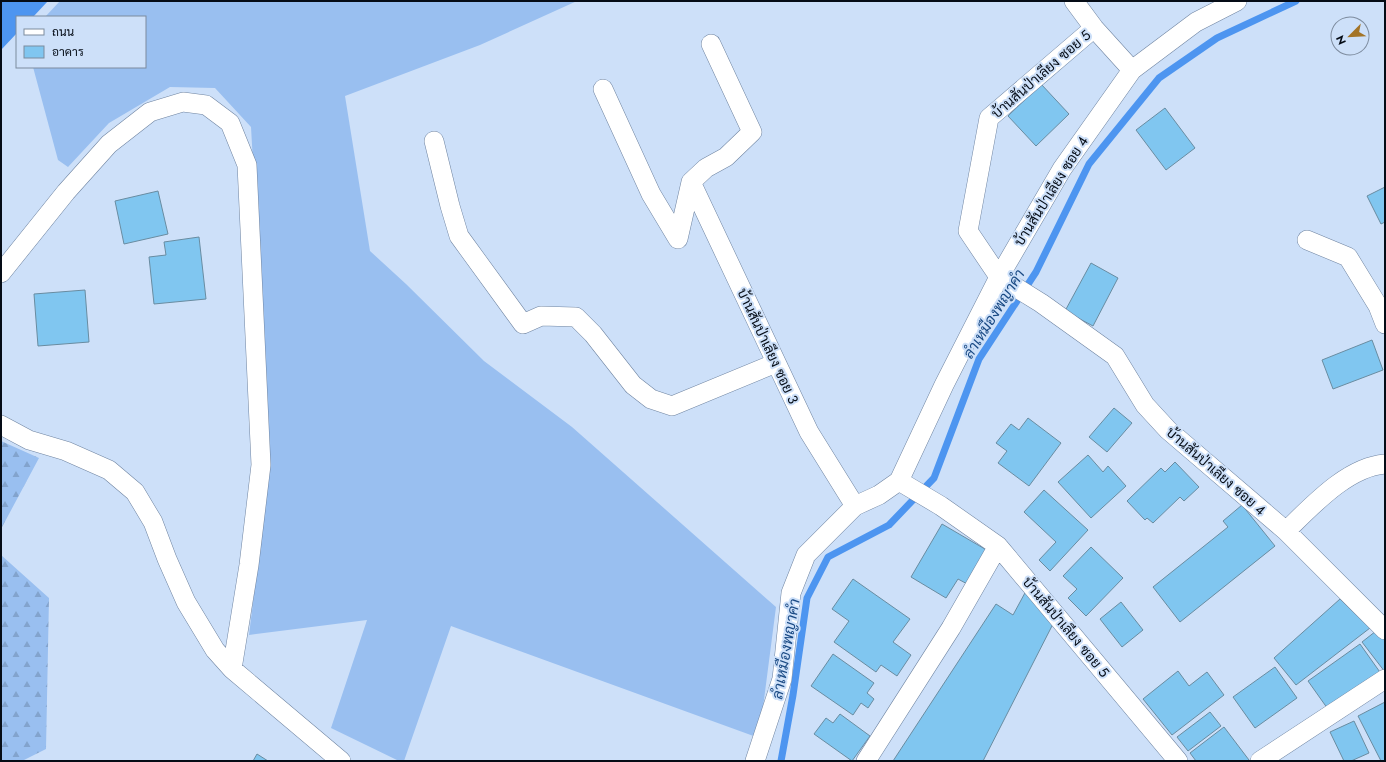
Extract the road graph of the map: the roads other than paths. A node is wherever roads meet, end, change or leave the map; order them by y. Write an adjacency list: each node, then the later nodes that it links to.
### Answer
1 (1074, 1): 3 (street)
2 (1237, 1): 5 (street, บ้านสันป่าเลียง ซอย 4)
3 (1094, 28): 5 (street); 11 (street, บ้านสันป่าเลียง ซอย 5)
4 (711, 44): 8 (street)
5 (1132, 70): 11 (street, บ้านสันป่าเลียง ซอย 4)
6 (603, 89): 8 (street)
7 (434, 141): 13 (street)
8 (691, 182): 13 (street, บ้านสันป่าเลียง ซอย 3)
9 (1307, 240): 12 (street)
10 (1, 274): 21 (street)
11 (1005, 281): 16 (street); 18 (street, บ้านสันป่าเลียง ซอย 4)
12 (1385, 324)
13 (776, 363): 17 (street, บ้านสันป่าเลียง ซอย 3)
14 (1, 425): 21 (street)
15 (1385, 464): 18 (street)
16 (899, 481): 17 (street); 19 (street, บ้านสันป่าเลียง ซอย 5)
17 (855, 506): 24 (street)
18 (1286, 531): 20 (street, บ้านสันป่าเลียง ซอย 4)
19 (998, 546): 25 (street); 26 (street, บ้านสันป่าเลียง ซอย 5)
20 (1385, 630)
21 (232, 669): 23 (street)
22 (1385, 679): 27 (street)
23 (341, 761)
24 (755, 761)
25 (866, 761)
26 (1178, 761)
27 (1260, 761)

